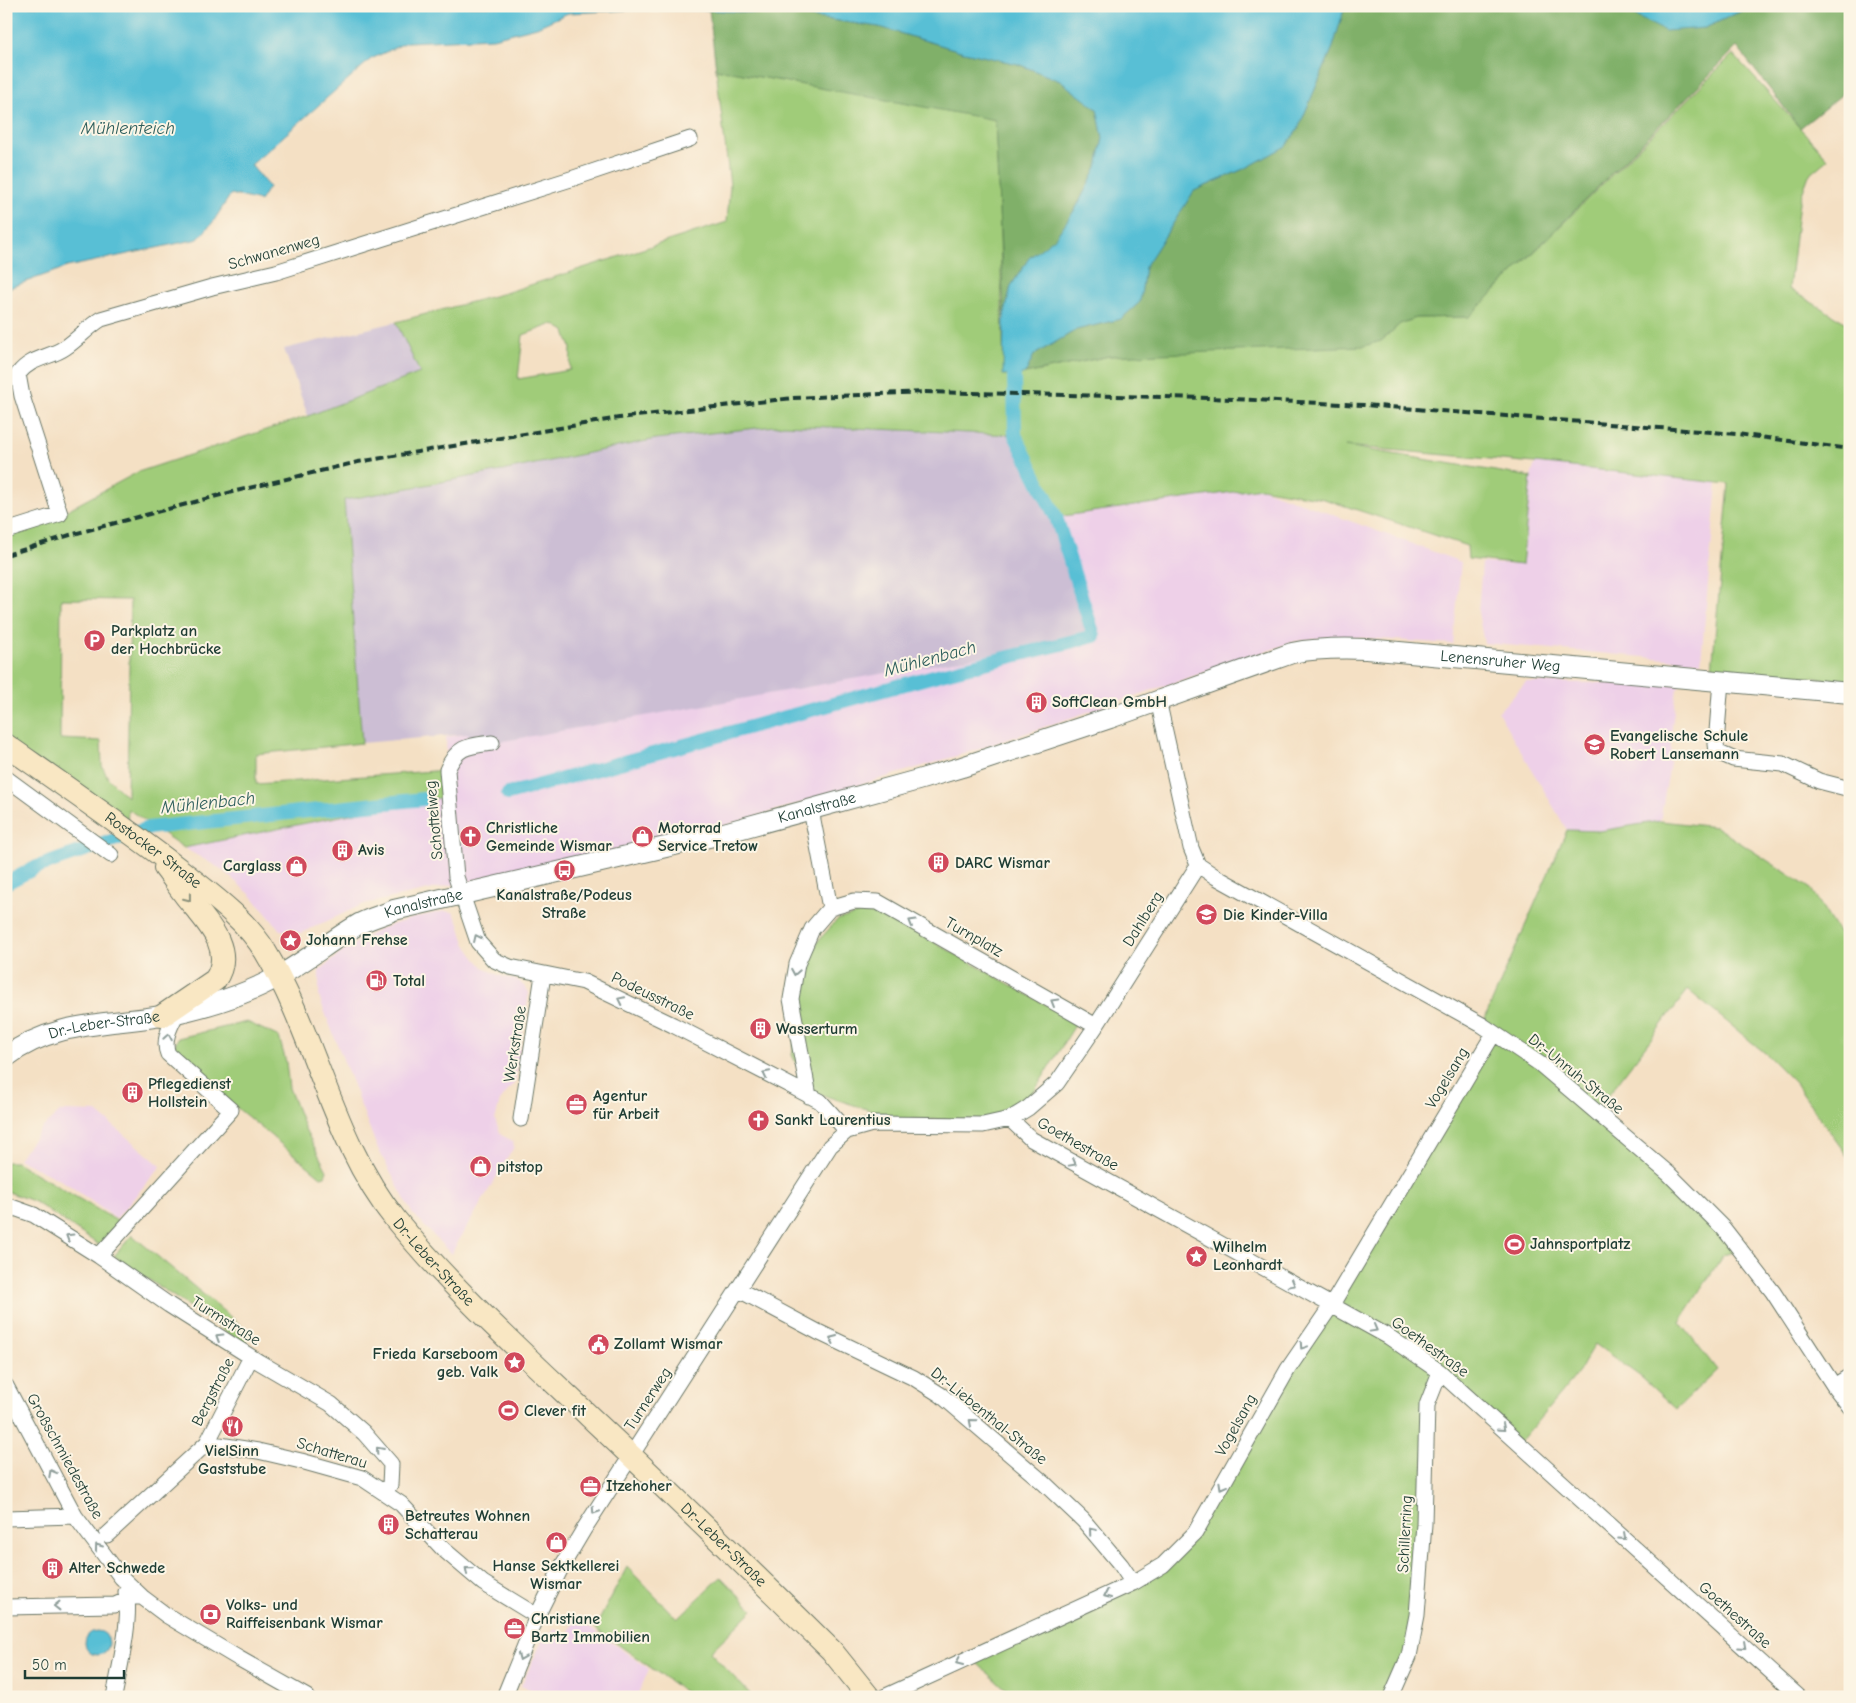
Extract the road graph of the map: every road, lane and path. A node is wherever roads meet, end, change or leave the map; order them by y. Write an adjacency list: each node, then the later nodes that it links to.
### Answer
1 (690, 139): 2 (street, Schwanenweg)
2 (6, 531)
3 (1721, 681): 4 (street, Lenensruher Weg); 5 (street, Lenensruher Weg); 9 (street)
4 (1850, 693)
5 (1158, 700): 10 (street, Kanalstraße); 13 (street)
6 (492, 743): 14 (street, Schottelweg)
7 (6, 746): 11 (main road, Rostocker Straße)
8 (6, 778): 12 (street)
9 (1850, 789)
10 (811, 810): 14 (street, Kanalstraße); 15 (street)
11 (148, 845): 17 (main road, Rostocker Straße); 18 (main road, one-way to 18)
12 (111, 855)
13 (1198, 865): 19 (street, Dahlberg); 20 (street, Dr.-Unruh-Straße)
14 (462, 894): 16 (street, Podeusstraße, one-way to 14); 17 (street, Kanalstraße)
15 (830, 908): 19 (street, Turnplatz, one-way to 15); 22 (street, one-way to 22)
16 (543, 975): 22 (street, Podeusstraße, one-way to 16); 23 (street, Werkstraße)
17 (279, 976): 18 (street, Dr.-Leber-Straße); 37 (main road, Dr.-Leber-Straße)
18 (170, 1014): 21 (street, Dr.-Leber-Straße); 27 (street, one-way to 18)
19 (1096, 1026): 24 (street, Dahlberg)
20 (1494, 1033): 29 (street, Vogelsang); 34 (street, Dr.-Unruh-Straße)
21 (6, 1057)
22 (809, 1096): 25 (street, Podeusstraße)
23 (521, 1119)
24 (1010, 1119): 25 (street); 29 (street, Goethestraße, one-way to 29)
25 (847, 1131): 28 (street, Turnerweg)
26 (6, 1205): 27 (street, Turmstraße, one-way to 26)
27 (99, 1256): 30 (street, Turmstraße, one-way to 27)
28 (739, 1290): 37 (street, Turnerweg); 42 (street, Dr.-Liebenthal-Straße, one-way to 28)
29 (1331, 1306): 31 (street, Goethestraße, one-way to 31); 42 (street, Vogelsang, one-way to 42)
30 (251, 1357): 36 (street, Bergstraße); 38 (street, Turmstraße, one-way to 30)
31 (1440, 1372): 53 (street, Schillerring); 54 (street, Goethestraße, one-way to 54)
32 (1850, 1376): 34 (street)
33 (6, 1386): 39 (street, Großschmiedestraße, one-way to 33)
34 (1834, 1386): 35 (street, Dr.-Unruh-Straße)
35 (1850, 1407)
36 (207, 1443): 38 (street, Schatterau); 41 (street)
37 (632, 1456): 46 (street, Turnerweg, one-way to 46); 51 (main road, Dr.-Leber-Straße)
38 (383, 1492): 46 (street, Schatterau, one-way to 38)
39 (75, 1516): 40 (street); 43 (street, Großschmiedestraße, one-way to 39)
40 (6, 1518)
41 (107, 1535)
42 (1133, 1583): 52 (street, Vogelsang, one-way to 52)
43 (134, 1595): 44 (street); 47 (street); 49 (street)
44 (105, 1606): 45 (street, one-way to 45); 47 (street)
45 (6, 1607)
46 (537, 1616): 50 (street, Turnerweg, one-way to 50)
47 (125, 1629): 48 (street)
48 (114, 1697)
49 (307, 1697)
50 (504, 1697)
51 (869, 1697)
52 (884, 1697)
53 (1391, 1697)
54 (1800, 1697)

